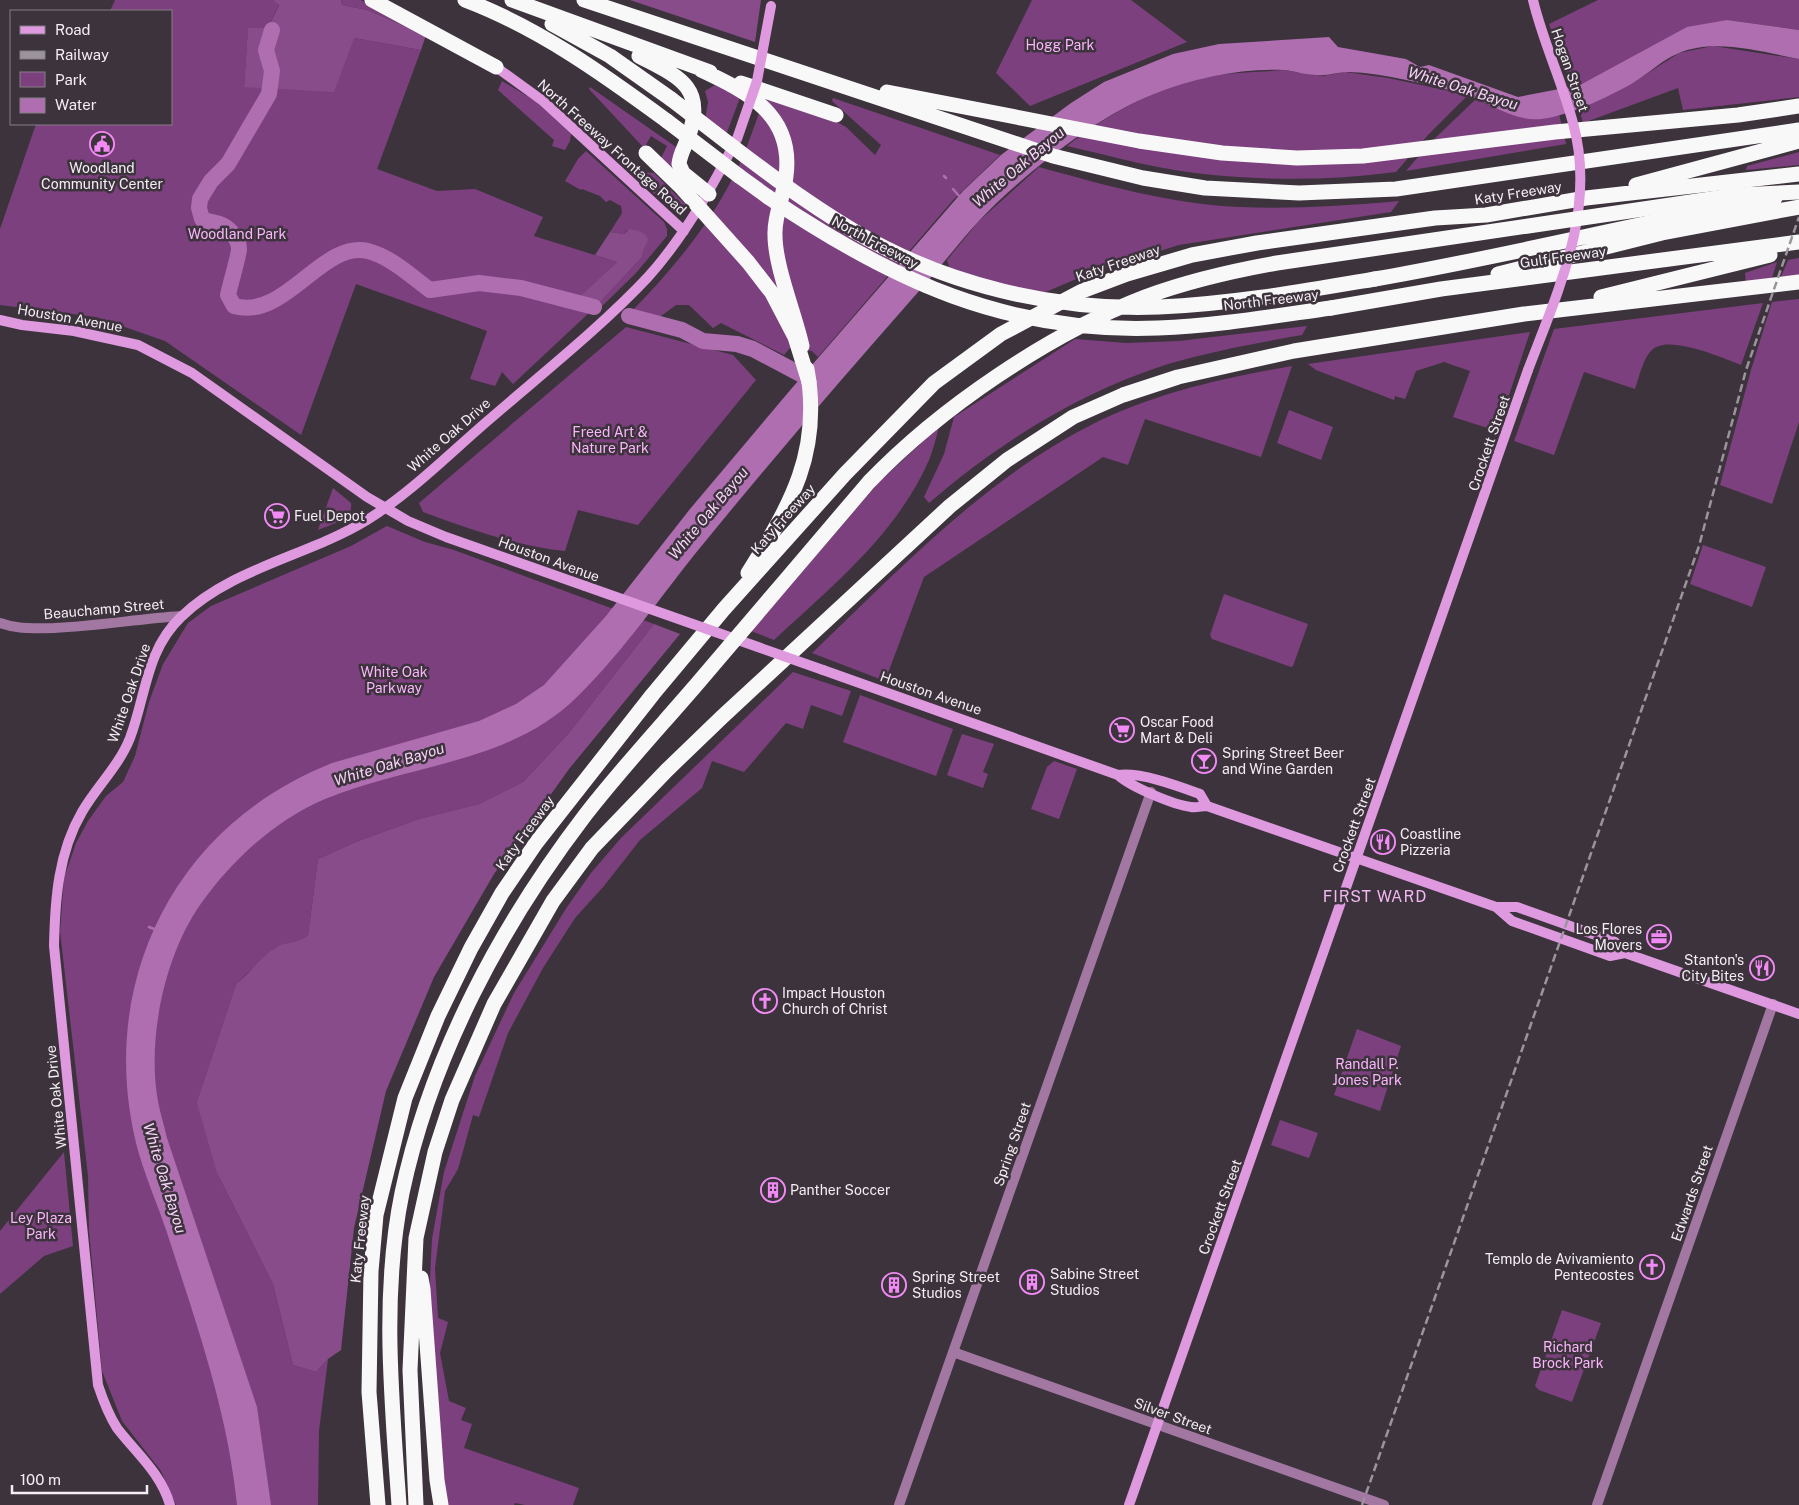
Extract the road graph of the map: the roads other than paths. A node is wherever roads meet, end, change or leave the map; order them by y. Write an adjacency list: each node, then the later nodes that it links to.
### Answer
1 (372, 0): 9 (highway)
2 (465, 0): 28 (highway, North Freeway, bridge)
3 (503, 0): 19 (highway, bridge)
4 (512, 0): 8 (highway)
5 (584, 0): 10 (highway)
6 (1533, 0): 16 (main road, Hogan Street, bridge)
7 (771, 3): 20 (main road, White Oak Drive, bridge)
8 (603, 34): 11 (highway); 20 (highway)
9 (496, 67): 23 (main road, North Freeway Frontage Road)
10 (796, 69): 12 (highway); 14 (highway)
11 (701, 70): 13 (highway); 31 (highway, bridge)
12 (1799, 106)
13 (836, 115)
14 (1799, 130)
15 (1799, 141): 21 (highway)
16 (1578, 149): 39 (main road, Crockett Street, bridge)
17 (646, 153): 31 (highway, bridge)
18 (1799, 174): 21 (highway, Katy Freeway)
19 (1799, 193): 49 (highway, bridge)
20 (709, 194): 23 (main road, White Oak Drive)
21 (1586, 198): 33 (highway, Katy Freeway)
22 (1799, 207): 27 (highway)
23 (684, 231): 32 (main road, White Oak Drive)
24 (1799, 242): 27 (highway, Gulf Freeway)
25 (1799, 247): 29 (highway)
26 (1799, 282): 29 (highway)
27 (1440, 289): 28 (highway, Gulf Freeway)
28 (1331, 308)
29 (1524, 314): 44 (highway)
30 (0, 320): 32 (main road, Houston Avenue)
31 (810, 382): 33 (highway)
32 (385, 508): 34 (main road, White Oak Drive); 36 (main road, Houston Avenue, bridge)
33 (724, 608): 48 (highway, Katy Freeway)
34 (181, 616): 35 (street, Beauchamp Street); 47 (main road, White Oak Drive)
35 (0, 623)
36 (1118, 775): 37 (main road, Houston Avenue); 38 (main road, Houston Avenue)
37 (1151, 792): 38 (main road, Houston Avenue); 45 (street, Spring Street)
38 (1207, 806): 39 (main road, Houston Avenue)
39 (1357, 858): 40 (main road, Houston Avenue); 46 (main road, Crockett Street)
40 (1496, 907): 41 (main road, Houston Avenue); 41 (main road, Houston Avenue)
41 (1625, 953): 42 (main road, Houston Avenue)
42 (1773, 1004): 43 (main road, Houston Avenue); 55 (street, Edwards Street)
43 (1799, 1014)
44 (415, 1256): 50 (highway); 51 (highway)
45 (953, 1352): 46 (street, Silver Street); 52 (street, Spring Street)
46 (1158, 1425): 53 (main road, Crockett Street); 54 (street, Silver Street)
47 (170, 1505)
48 (378, 1505)
49 (399, 1505)
50 (416, 1505)
51 (441, 1505)
52 (899, 1505)
53 (1129, 1505)
54 (1384, 1505)
55 (1597, 1505)

